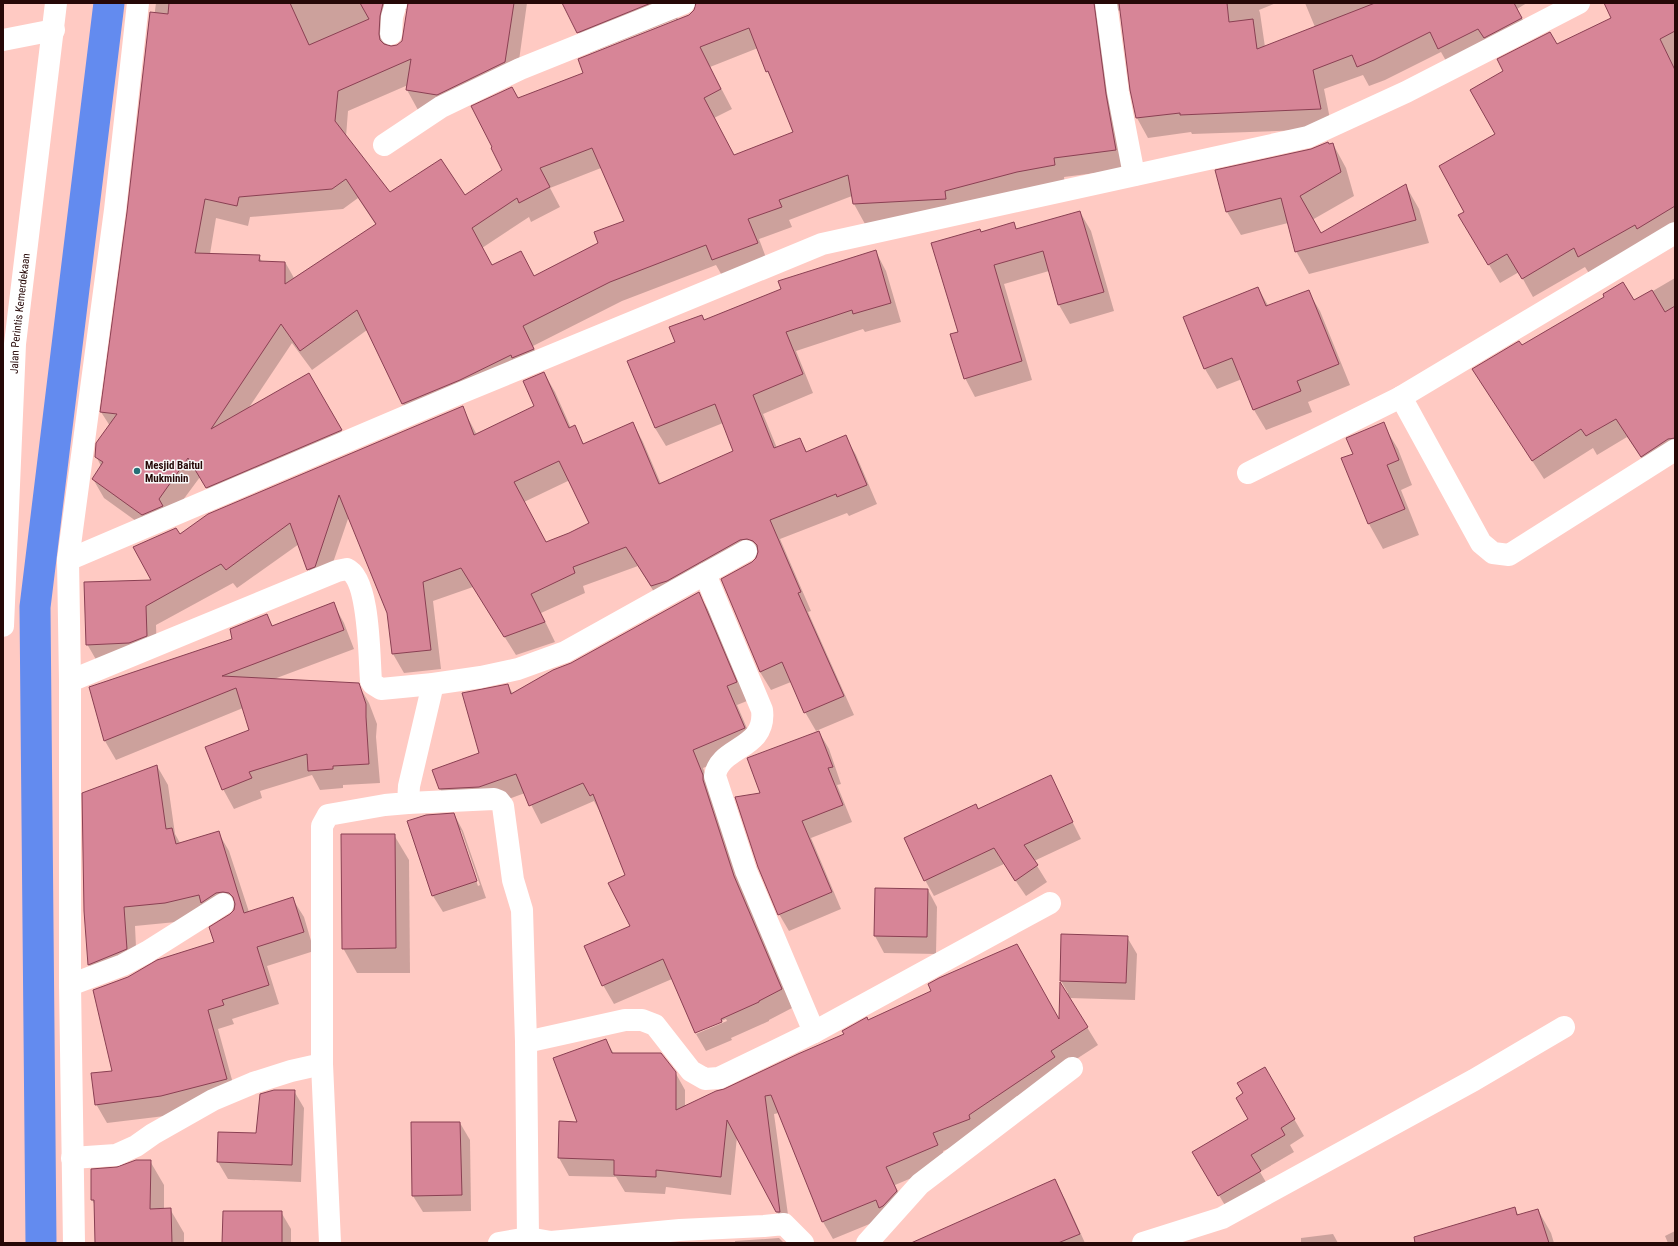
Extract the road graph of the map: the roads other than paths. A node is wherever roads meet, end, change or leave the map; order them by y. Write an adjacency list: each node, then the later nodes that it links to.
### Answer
1 (56, 3): 7 (street, Jalan Perintis Kemerdekaan)
2 (138, 3): 18 (street)
3 (396, 3): 8 (street)
4 (684, 3): 10 (street)
5 (1106, 3): 11 (street)
6 (1579, 3): 11 (street)
7 (54, 30): 9 (street); 13 (street, Jalan Perintis Kemerdekaan)
8 (391, 34)
9 (3, 40)
10 (384, 145)
11 (1134, 175): 18 (street)
12 (1675, 233): 14 (street)
13 (9, 344): 19 (street, Jalan Perintis Kemerdekaan)
14 (1401, 397): 15 (street); 16 (street)
15 (1675, 450)
16 (1248, 473)
17 (746, 552): 20 (street)
18 (68, 560): 22 (street)
19 (4, 562): 21 (street, Jalan Perintis Kemerdekaan)
20 (705, 574): 23 (street); 29 (street)
21 (3, 626)
22 (70, 681): 23 (street); 27 (street)
23 (433, 684): 24 (street)
24 (408, 803): 30 (street); 31 (street)
25 (1050, 903): 29 (street)
26 (223, 904): 27 (street)
27 (70, 984): 33 (street)
28 (1564, 1027): 40 (street)
29 (814, 1032): 30 (street)
30 (526, 1042): 34 (street)
31 (322, 1064): 33 (street); 36 (street)
32 (1072, 1068): 39 (street)
33 (72, 1158): 35 (street)
34 (528, 1238): 37 (street); 38 (street)
35 (74, 1243)
36 (330, 1243)
37 (499, 1243)
38 (803, 1243)
39 (867, 1243)
40 (1143, 1243)

